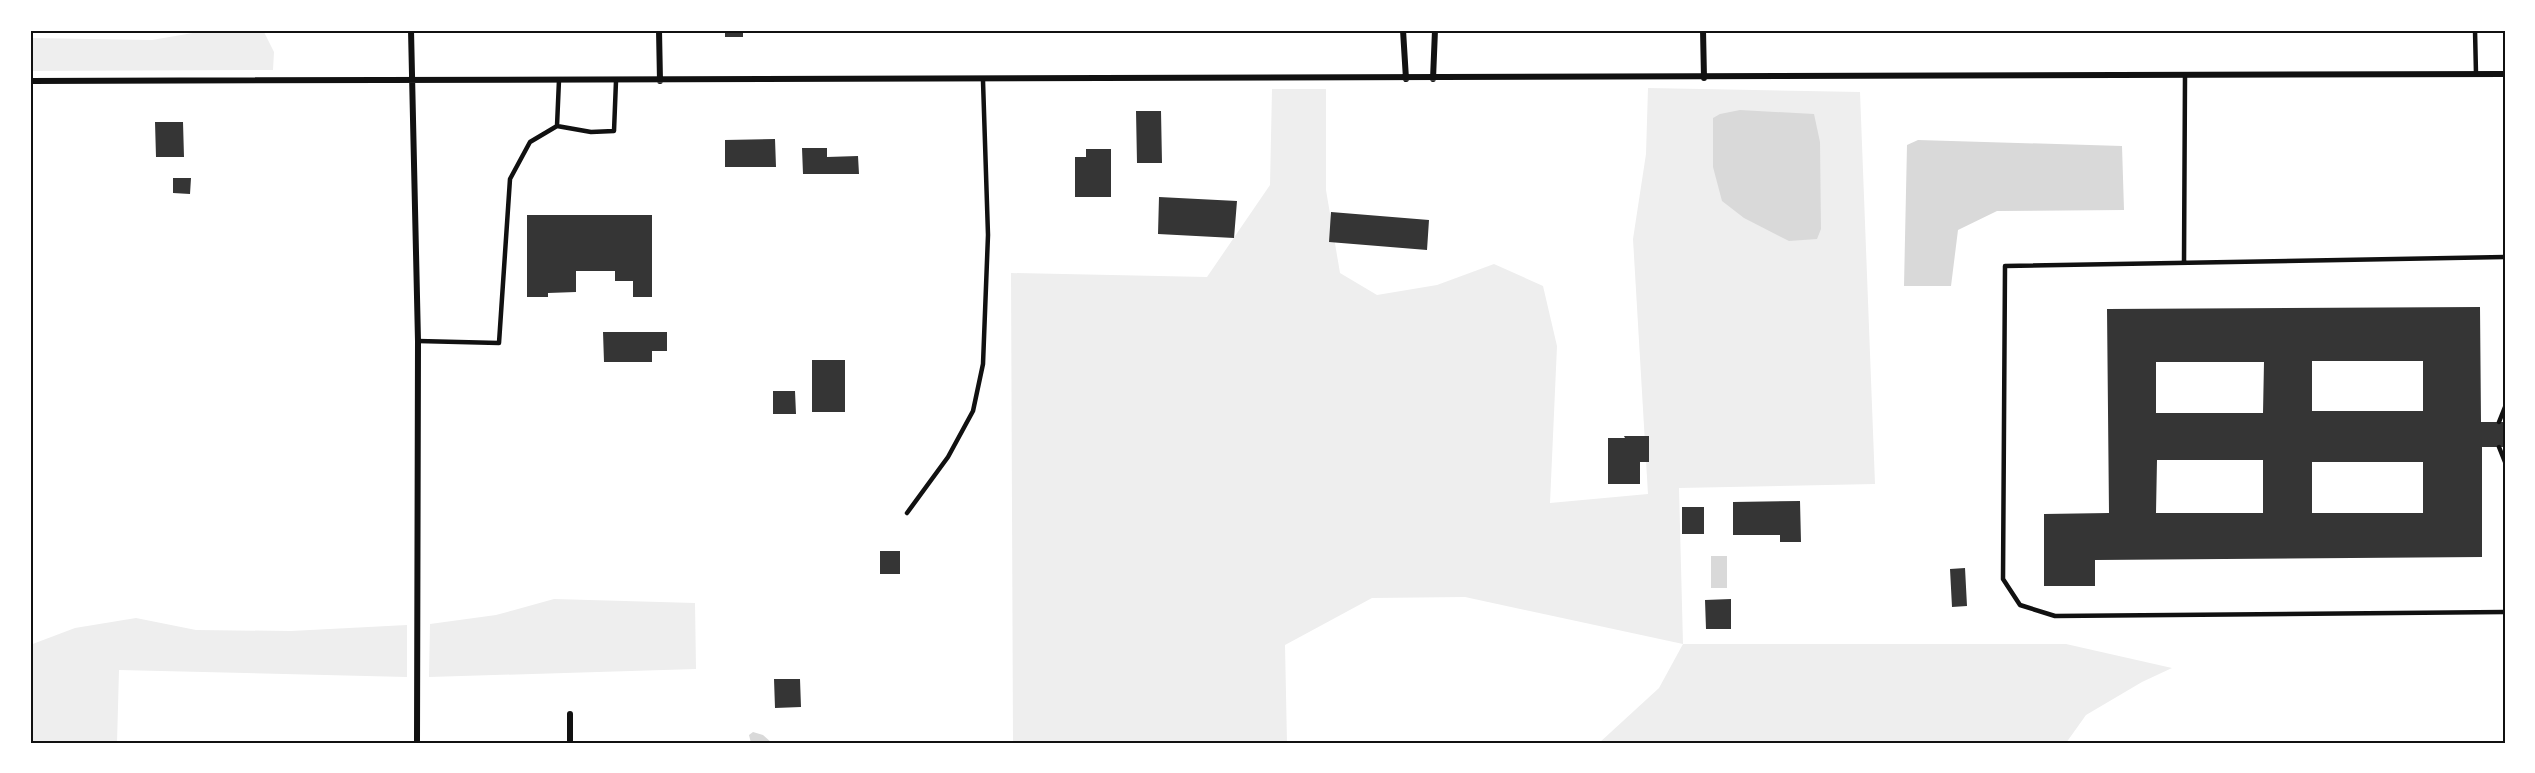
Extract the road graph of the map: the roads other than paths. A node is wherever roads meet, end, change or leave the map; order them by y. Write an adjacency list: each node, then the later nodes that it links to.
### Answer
1 (411, 30): 11 (street)
2 (659, 30): 17 (street)
3 (1403, 30): 12 (street)
4 (1435, 30): 13 (street)
5 (1703, 30): 10 (street)
6 (2475, 30): 7 (lane)
7 (2476, 74): 8 (street); 9 (street)
8 (2505, 74)
9 (2185, 76): 10 (street); 21 (lane)
10 (1704, 78): 13 (street)
11 (412, 79): 14 (street); 15 (street); 22 (street)
12 (1406, 79): 13 (street); 18 (street)
13 (1433, 79)
14 (559, 80): 16 (street); 19 (lane)
15 (30, 81)
16 (616, 81): 17 (street); 19 (lane)
17 (660, 81): 18 (street)
18 (983, 81): 27 (lane)
19 (557, 126): 22 (lane)
20 (2505, 257): 21 (lane)
21 (2184, 263): 28 (lane)
22 (418, 341): 30 (street)
23 (2505, 407): 24 (lane)
24 (2499, 422)
25 (2499, 447): 26 (lane)
26 (2505, 462)
27 (907, 513)
28 (2505, 612)
29 (570, 714): 31 (street)
30 (417, 743)
31 (570, 743)

